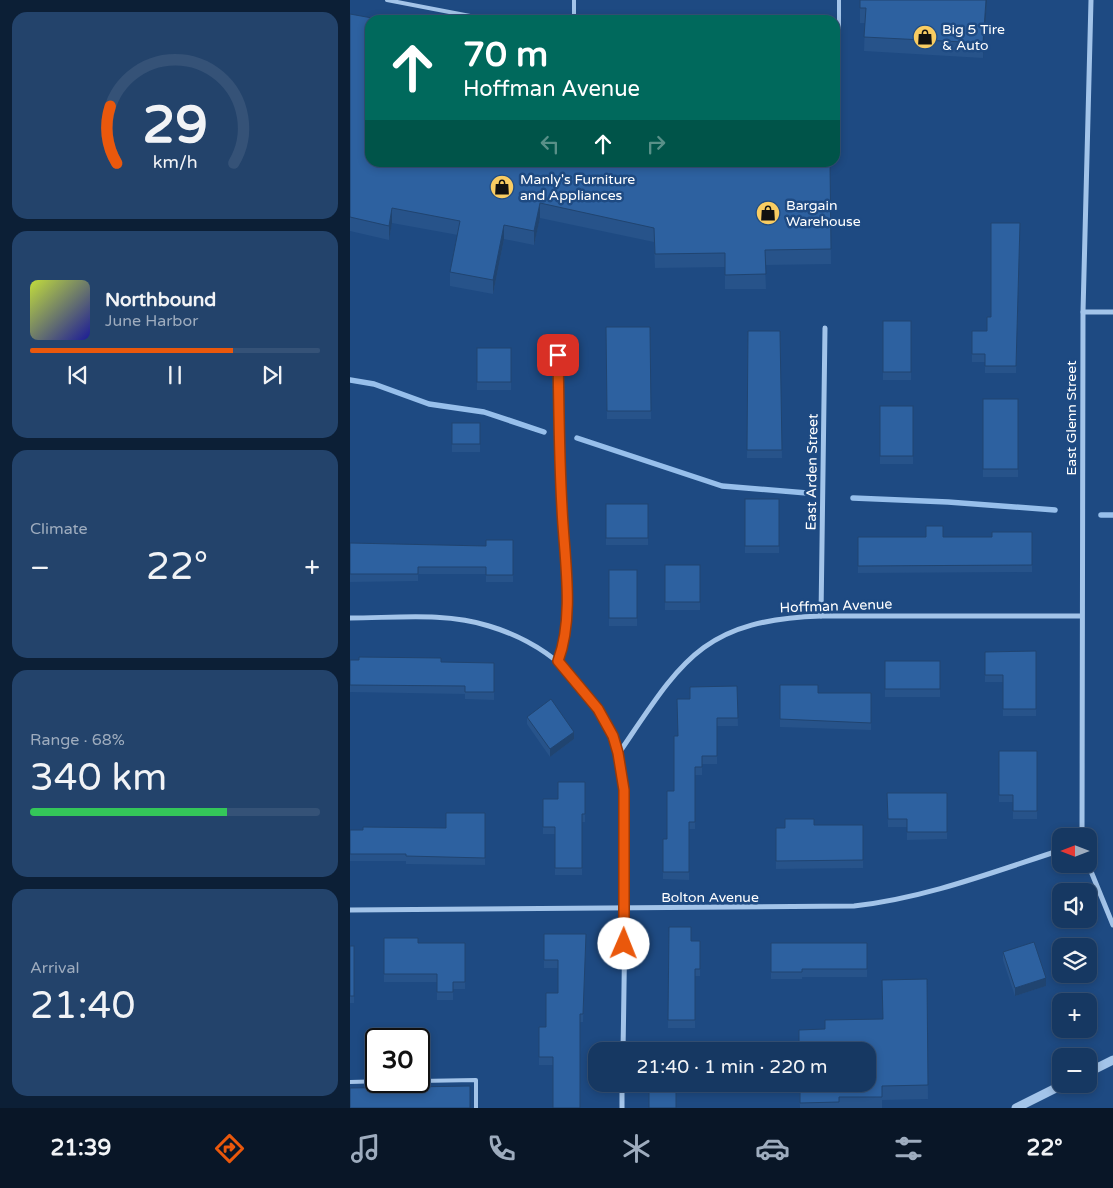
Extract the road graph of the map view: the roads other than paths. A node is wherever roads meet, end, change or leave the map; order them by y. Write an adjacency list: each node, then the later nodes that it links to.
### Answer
1 (387, 0): 5 (lane)
2 (574, 0): 6 (lane)
3 (839, 0): 7 (lane)
4 (1091, 0): 8 (street, East Glenn Street)
5 (465, 15)
6 (574, 15)
7 (839, 15)
8 (1083, 312): 9 (street); 13 (street, East Glenn Street)
9 (1113, 312)
10 (825, 328): 12 (street, East Arden Street)
11 (558, 337): 15 (street)
12 (821, 616): 13 (street, Hoffman Avenue); 16 (street, Hoffman Avenue)
13 (1081, 616): 17 (street, East Glenn Street)
14 (350, 618): 15 (street)
15 (558, 661): 16 (street)
16 (618, 753): 20 (street)
17 (1082, 828)
18 (1052, 853): 20 (street, Bolton Avenue)
19 (1092, 873): 22 (street)
20 (625, 908): 21 (street, Bolton Avenue); 23 (street)
21 (350, 910)
22 (1113, 925)
23 (623, 1042)
24 (1113, 1060): 25 (street)
25 (1097, 1068)
26 (430, 1081): 31 (lane)
27 (350, 1082): 28 (lane)
28 (365, 1082)
29 (1052, 1090): 33 (street)
30 (622, 1092): 32 (street)
31 (476, 1108)
32 (622, 1108)
33 (1016, 1108)

